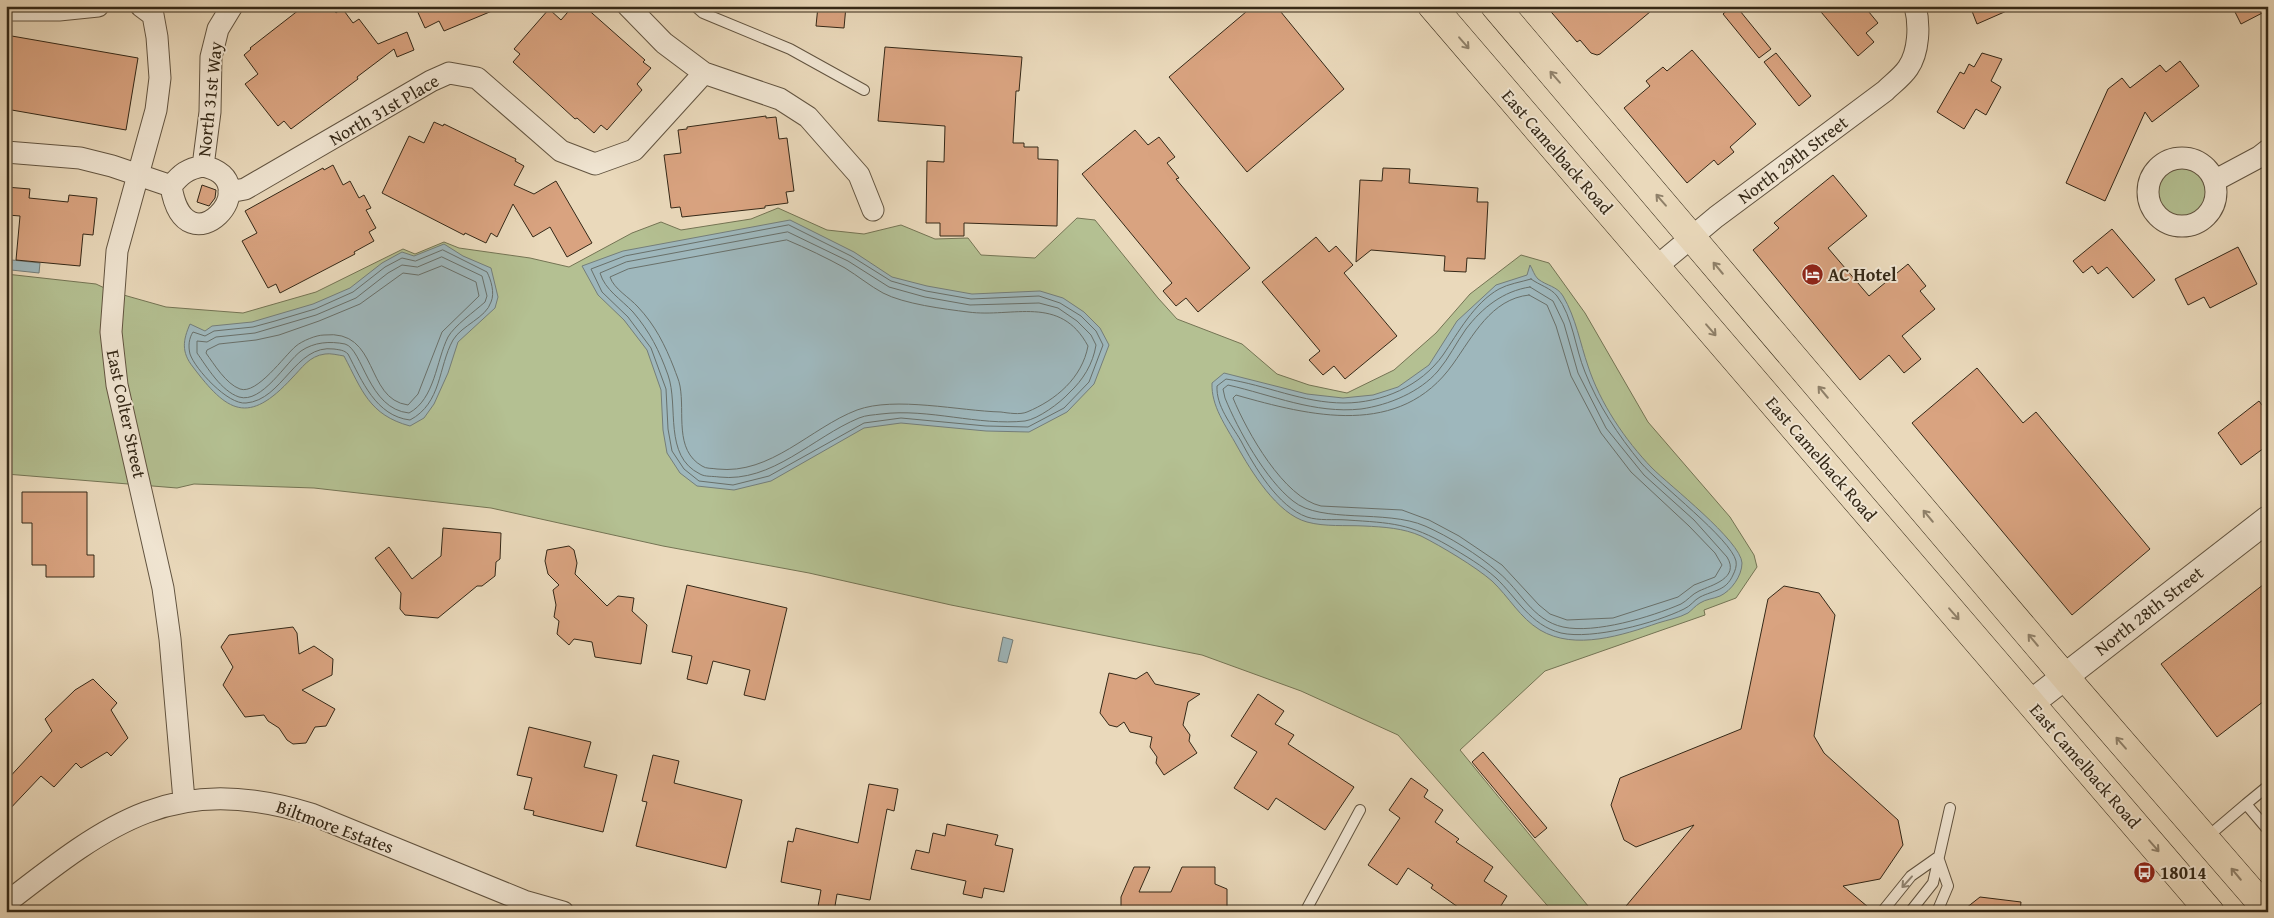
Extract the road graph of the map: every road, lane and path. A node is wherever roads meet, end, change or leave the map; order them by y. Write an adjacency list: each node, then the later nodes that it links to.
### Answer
1 (98, 6): 9 (street)
2 (141, 6): 15 (street, East Colter Street)
3 (232, 6): 14 (street, North 31st Way)
4 (628, 6): 10 (street)
5 (695, 6): 11 (lane)
6 (1432, 6): 21 (main road, East Camelback Road, one-way to 21)
7 (1495, 6): 20 (main road, one-way to 7)
8 (1915, 6): 20 (street, North 29th Street)
9 (6, 10)
10 (704, 73): 18 (street, North 31st Place); 19 (street)
11 (864, 90)
12 (2268, 150): 16 (street)
13 (6, 152): 15 (street)
14 (203, 166): 17 (street); 18 (street)
15 (138, 175): 17 (street); 26 (street, East Colter Street)
16 (2214, 181)
17 (171, 186): 18 (street)
18 (229, 192)
19 (873, 210)
20 (1692, 237): 21 (street, North 29th Street); 23 (main road, one-way to 20)
21 (1656, 267): 24 (main road, East Camelback Road, one-way to 24)
22 (2268, 518): 23 (street, North 28th Street)
23 (2065, 677): 24 (street, North 28th Street); 31 (main road, one-way to 23)
24 (2030, 703): 40 (main road, East Camelback Road, one-way to 40)
25 (2268, 786): 27 (lane)
26 (184, 800): 33 (street, Biltmore Estates); 35 (street, Biltmore Estates)
27 (2246, 804): 30 (lane); 31 (lane)
28 (1950, 808): 32 (lane)
29 (1360, 810): 36 (lane)
30 (2268, 830)
31 (2206, 838): 34 (main road, one-way to 31)
32 (1938, 857): 37 (lane, one-way to 37); 38 (lane); 39 (lane)
33 (6, 903)
34 (2268, 911)
35 (563, 912)
36 (1305, 912)
37 (1882, 912)
38 (1910, 912)
39 (1938, 912)
40 (2210, 912)

